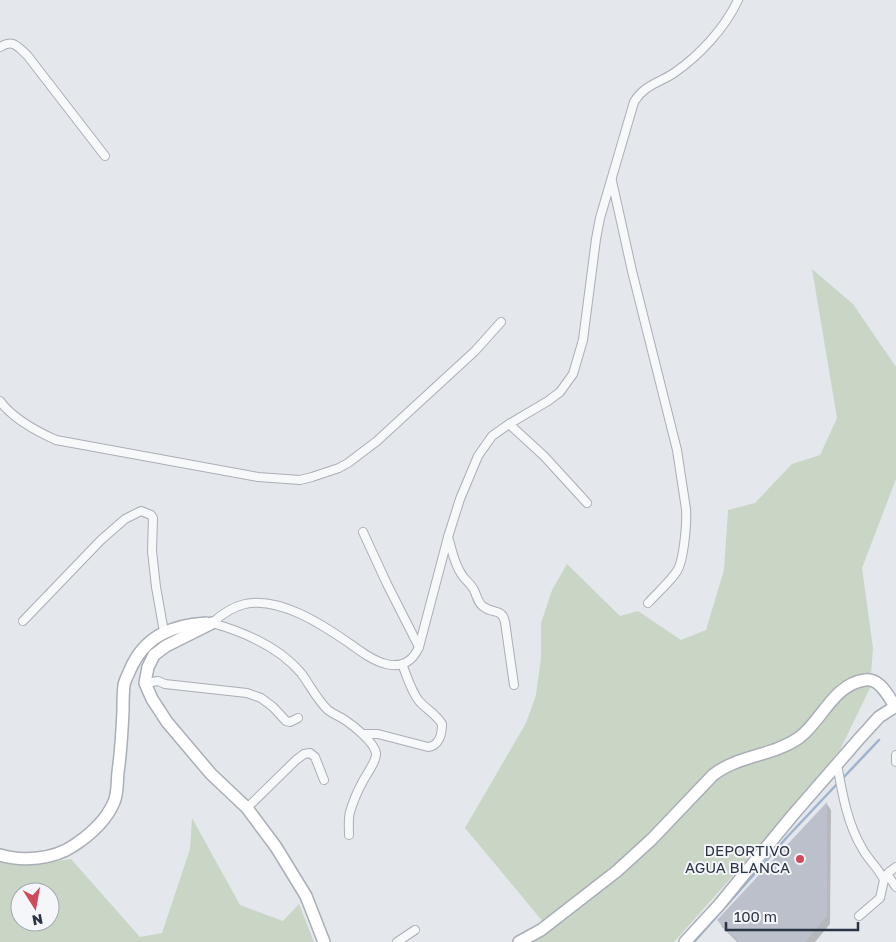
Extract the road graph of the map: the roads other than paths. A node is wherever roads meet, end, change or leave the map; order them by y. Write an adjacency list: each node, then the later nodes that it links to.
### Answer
1 (738, 0): 4 (street)
2 (0, 47): 3 (street)
3 (105, 156)
4 (611, 179): 7 (street); 11 (street)
5 (501, 322): 6 (street)
6 (0, 401)
7 (510, 424): 8 (street); 10 (street)
8 (586, 503)
9 (363, 532): 15 (street)
10 (448, 538): 15 (street); 18 (street)
11 (648, 603)
12 (23, 621): 14 (street)
13 (212, 623): 14 (main road); 16 (street); 17 (main road); 21 (street)
14 (164, 632): 28 (main road)
15 (419, 646): 16 (street)
16 (402, 664): 21 (street)
17 (145, 683): 20 (street); 26 (main road)
18 (514, 685)
19 (895, 706): 24 (main road); 36 (main road)
20 (298, 718)
21 (363, 734): 27 (street)
22 (896, 755): 23 (street)
23 (896, 762)
24 (838, 770): 30 (street); 37 (main road)
25 (324, 780): 26 (street)
26 (247, 808): 34 (main road)
27 (349, 835)
28 (0, 855)
29 (896, 867): 30 (street)
30 (885, 877): 31 (street); 32 (street)
31 (896, 887)
32 (859, 916)
33 (416, 930): 35 (street)
34 (324, 942)
35 (397, 942)
36 (519, 942)
37 (685, 942)

